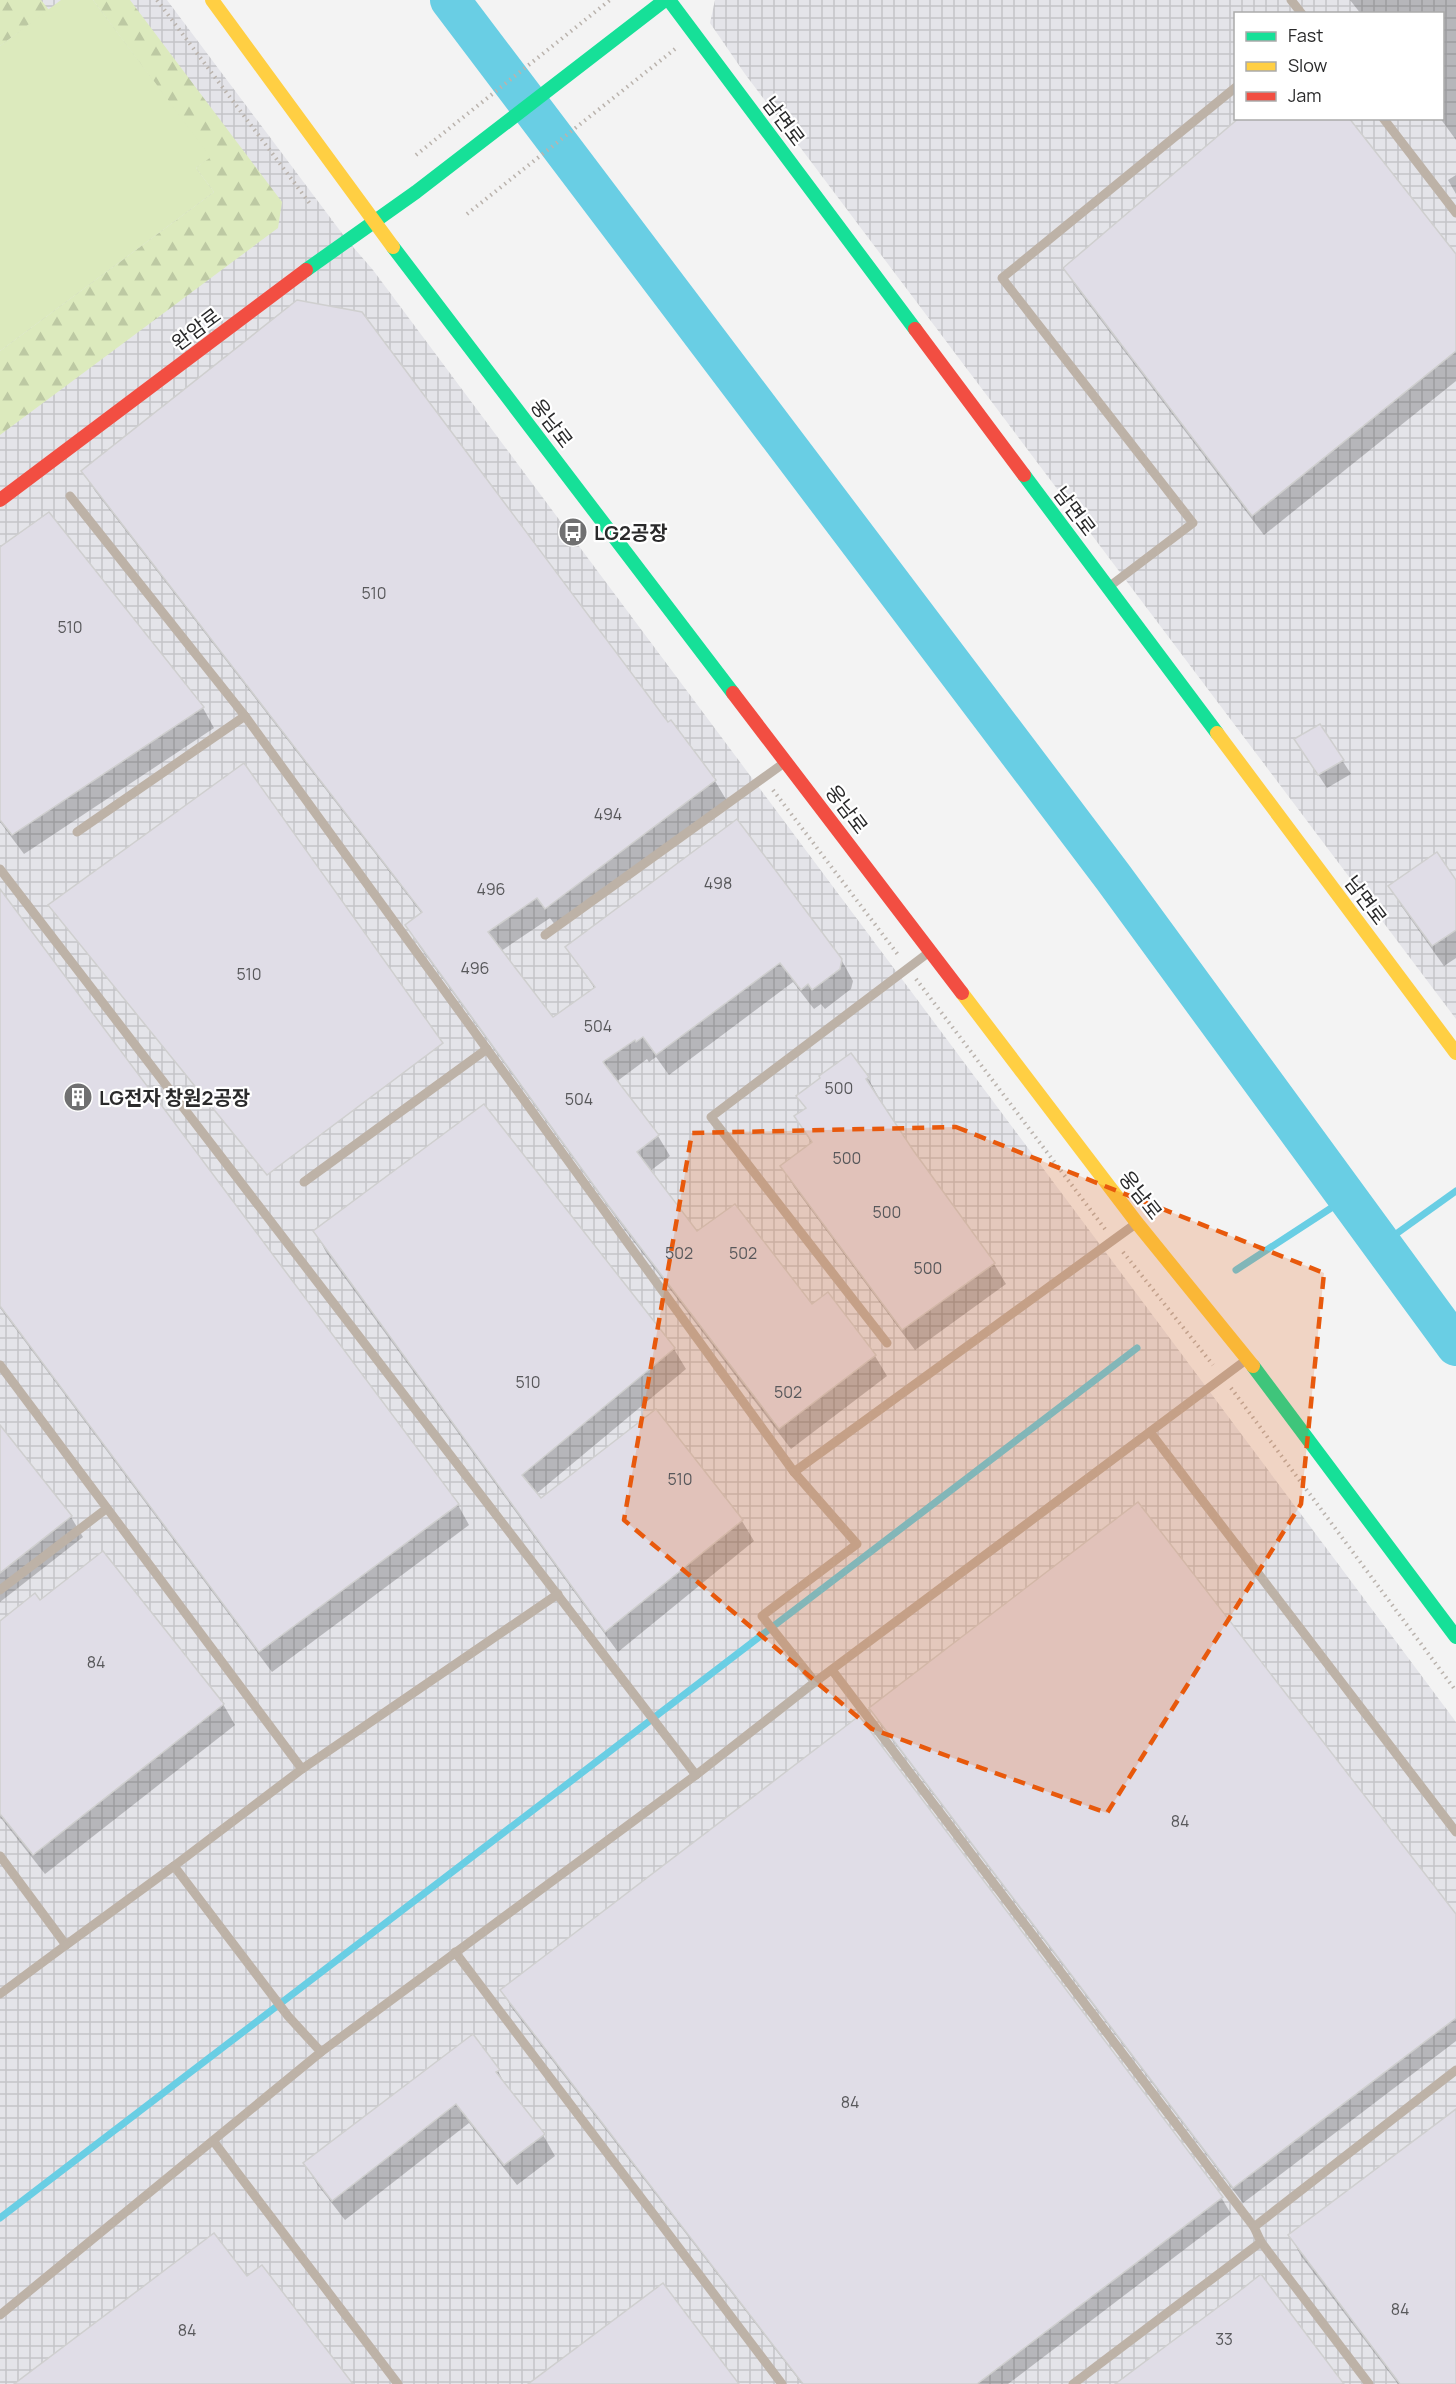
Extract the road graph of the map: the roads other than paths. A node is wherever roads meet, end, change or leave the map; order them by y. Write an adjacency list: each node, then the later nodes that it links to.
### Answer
1 (212, 0): 8 (street, 웅남로)
2 (667, 0): 8 (street, 완암로); 11 (street, 남면로)
3 (1291, 0): 4 (lane)
4 (1300, 12)
5 (1234, 89): 11 (lane)
6 (1385, 120): 7 (lane)
7 (1456, 213)
8 (374, 222): 10 (street, 완암로); 13 (street, 웅남로)
9 (70, 496): 12 (lane)
10 (0, 500)
11 (1108, 587): 19 (street, 남면로)
12 (245, 716): 14 (lane); 18 (lane)
13 (786, 762): 16 (lane); 17 (street, 웅남로)
14 (76, 832)
15 (0, 869): 29 (lane)
16 (545, 935)
17 (930, 951): 21 (street, 웅남로); 22 (lane)
18 (487, 1049): 20 (lane); 26 (lane)
19 (1453, 1049)
20 (304, 1182)
21 (1137, 1223): 23 (street, 웅남로); 26 (lane)
22 (887, 1343)
23 (1248, 1360): 25 (lane); 30 (street, 웅남로)
24 (0, 1365): 27 (lane)
25 (1150, 1432): 31 (lane); 35 (lane)
26 (794, 1472): 32 (lane)
27 (106, 1509): 28 (lane); 33 (lane)
28 (0, 1590)
29 (558, 1594): 33 (lane); 34 (lane)
30 (1456, 1637)
31 (832, 1670): 32 (lane); 44 (lane)
32 (815, 1682): 34 (lane)
33 (302, 1769): 37 (lane)
34 (696, 1775): 39 (lane)
35 (1456, 1832)
36 (0, 1856): 38 (lane)
37 (174, 1866): 38 (lane); 41 (lane)
38 (66, 1945): 40 (lane)
39 (455, 1952): 41 (lane); 48 (lane)
40 (0, 1994)
41 (321, 2052): 43 (lane)
42 (1456, 2070): 44 (lane)
43 (214, 2142): 46 (lane); 47 (lane)
44 (1254, 2227): 45 (lane)
45 (1261, 2241): 49 (lane); 50 (lane)
46 (0, 2315)
47 (398, 2384)
48 (782, 2384)
49 (1073, 2384)
50 (1369, 2384)

